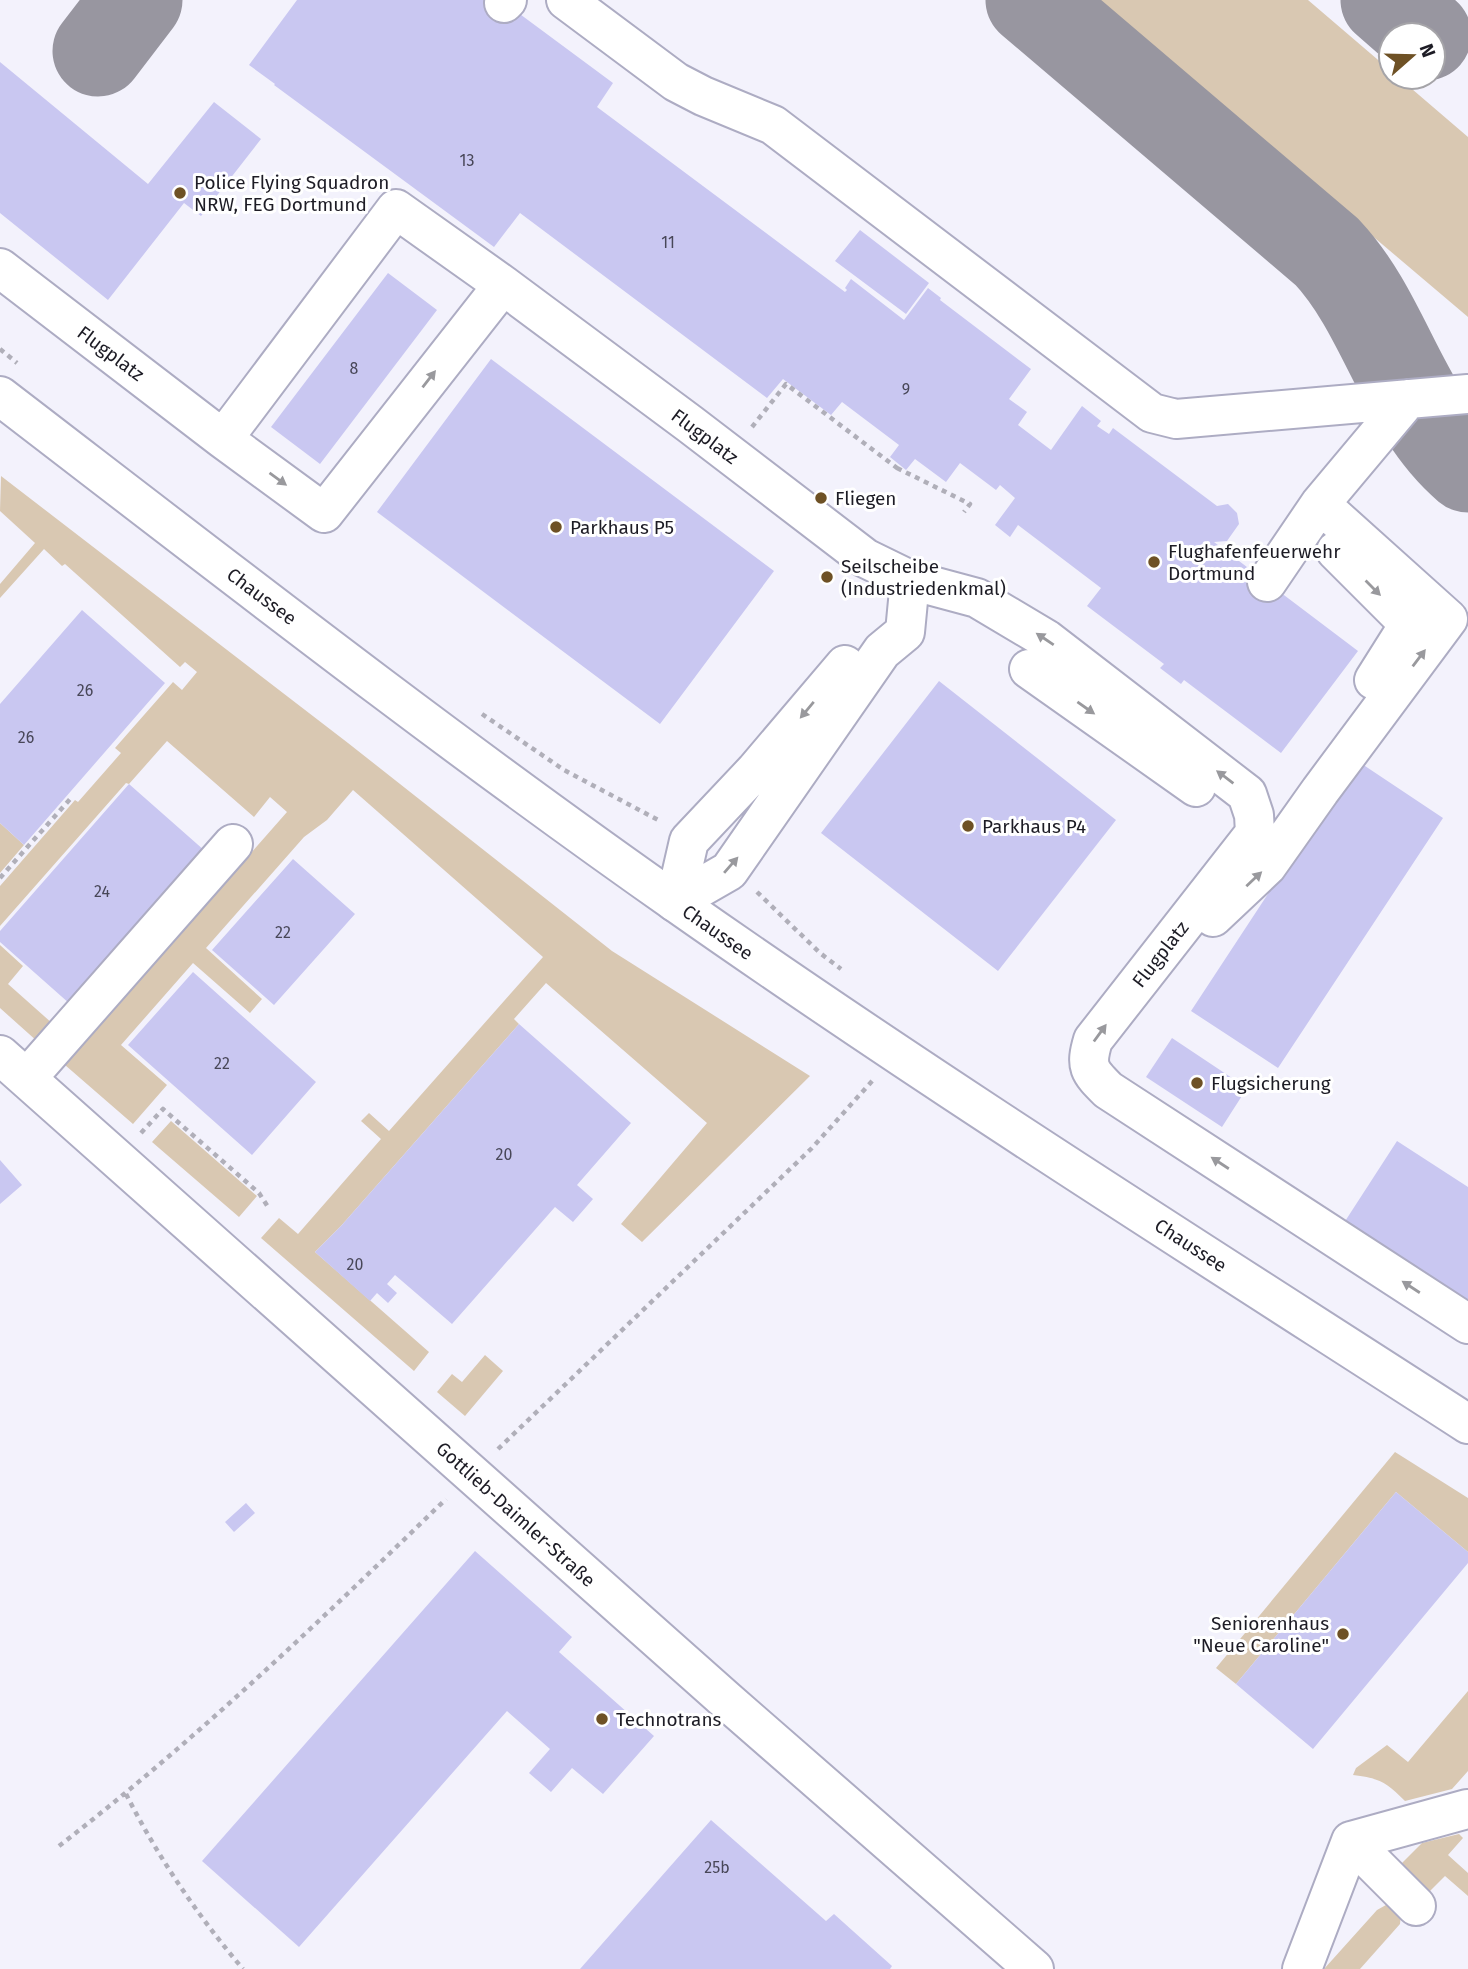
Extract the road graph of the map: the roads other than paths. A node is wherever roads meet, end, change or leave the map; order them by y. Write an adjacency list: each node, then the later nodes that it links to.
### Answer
1 (566, 0): 6 (street)
2 (0, 268): 7 (street, Flugplatz)
3 (503, 285): 7 (street, Flugplatz, one-way to 3); 7 (street, Flugplatz); 9 (street, Flugplatz)
4 (1468, 394): 6 (street)
5 (0, 396): 16 (street, Chaussee)
6 (1408, 399): 8 (street)
7 (223, 439)
8 (1314, 513): 10 (street); 11 (street)
9 (910, 580): 14 (street, Flugplatz, one-way to 9); 16 (street, one-way to 16); 16 (street, one-way to 9)
10 (1267, 582)
11 (1417, 612): 13 (street, one-way to 11); 14 (street)
12 (1029, 669): 14 (street, one-way to 14)
13 (1305, 812): 14 (street); 17 (street, one-way to 13)
14 (1252, 814): 17 (street, Flugplatz)
15 (233, 844): 18 (street)
16 (675, 902): 20 (street, Chaussee)
17 (1179, 930): 19 (street, Flugplatz, one-way to 17)
18 (13, 1066): 24 (street, Gottlieb-Daimler-Straße)
19 (1468, 1324)
20 (1468, 1424)
21 (1467, 1809): 22 (street)
22 (1352, 1841): 23 (street); 25 (street)
23 (1416, 1906)
24 (1034, 1969)
25 (1302, 1969)

